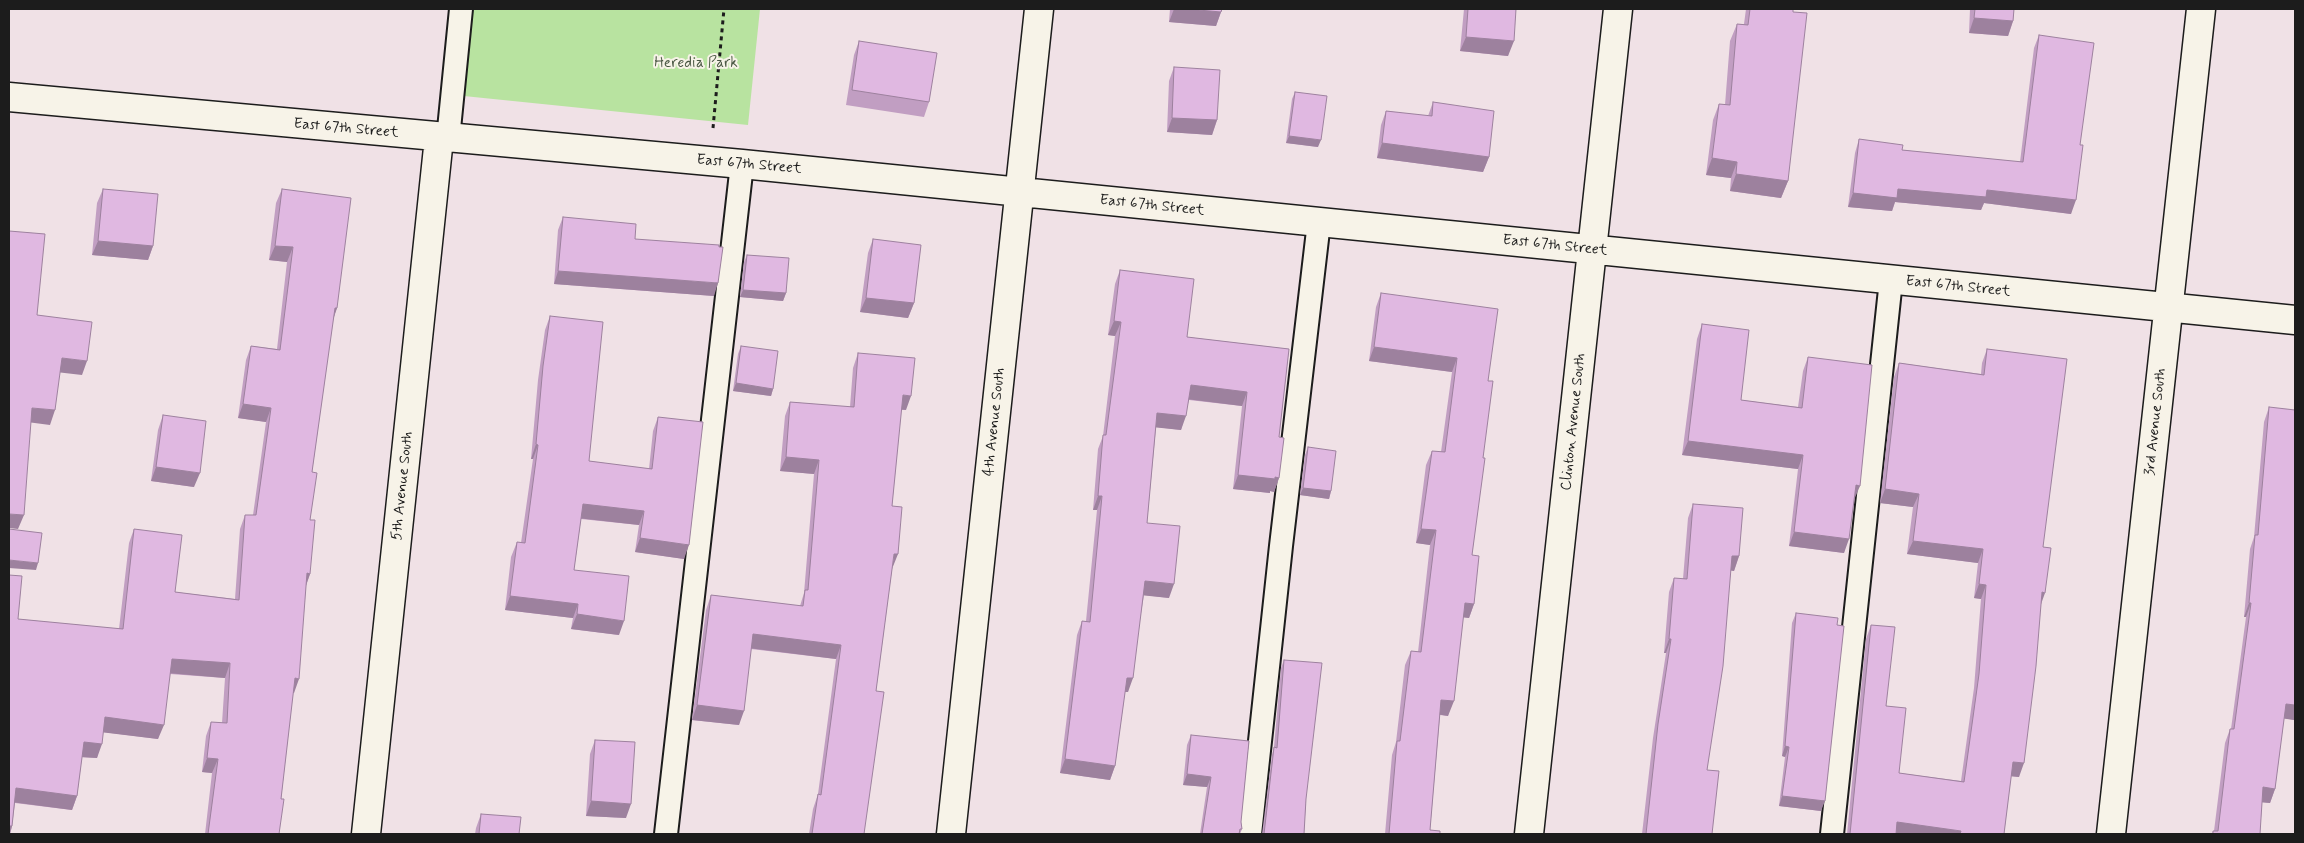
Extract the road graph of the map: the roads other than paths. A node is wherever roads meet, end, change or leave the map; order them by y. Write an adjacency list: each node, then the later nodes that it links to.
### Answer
1 (461, 9): 6 (lane)
2 (1039, 9): 8 (street, 4th Avenue South)
3 (1618, 9): 10 (street, Clinton Avenue South)
4 (2201, 9): 12 (street, 3rd Avenue South)
5 (9, 97): 6 (street, East 67th Street)
6 (444, 138): 7 (street, East 67th Street); 14 (street, 5th Avenue South)
7 (742, 164): 8 (street, East 67th Street); 15 (lane)
8 (1020, 192): 9 (street, East 67th Street); 16 (street, 4th Avenue South)
9 (1319, 222): 10 (street, East 67th Street); 17 (lane)
10 (1592, 250): 11 (street, East 67th Street); 18 (street, Clinton Avenue South)
11 (1892, 280): 12 (street, East 67th Street); 19 (lane)
12 (2168, 308): 13 (street, East 67th Street); 20 (street, 3rd Avenue South)
13 (2295, 320)
14 (366, 834)
15 (666, 834)
16 (951, 834)
17 (1250, 834)
18 (1529, 834)
19 (1832, 834)
20 (2111, 834)

